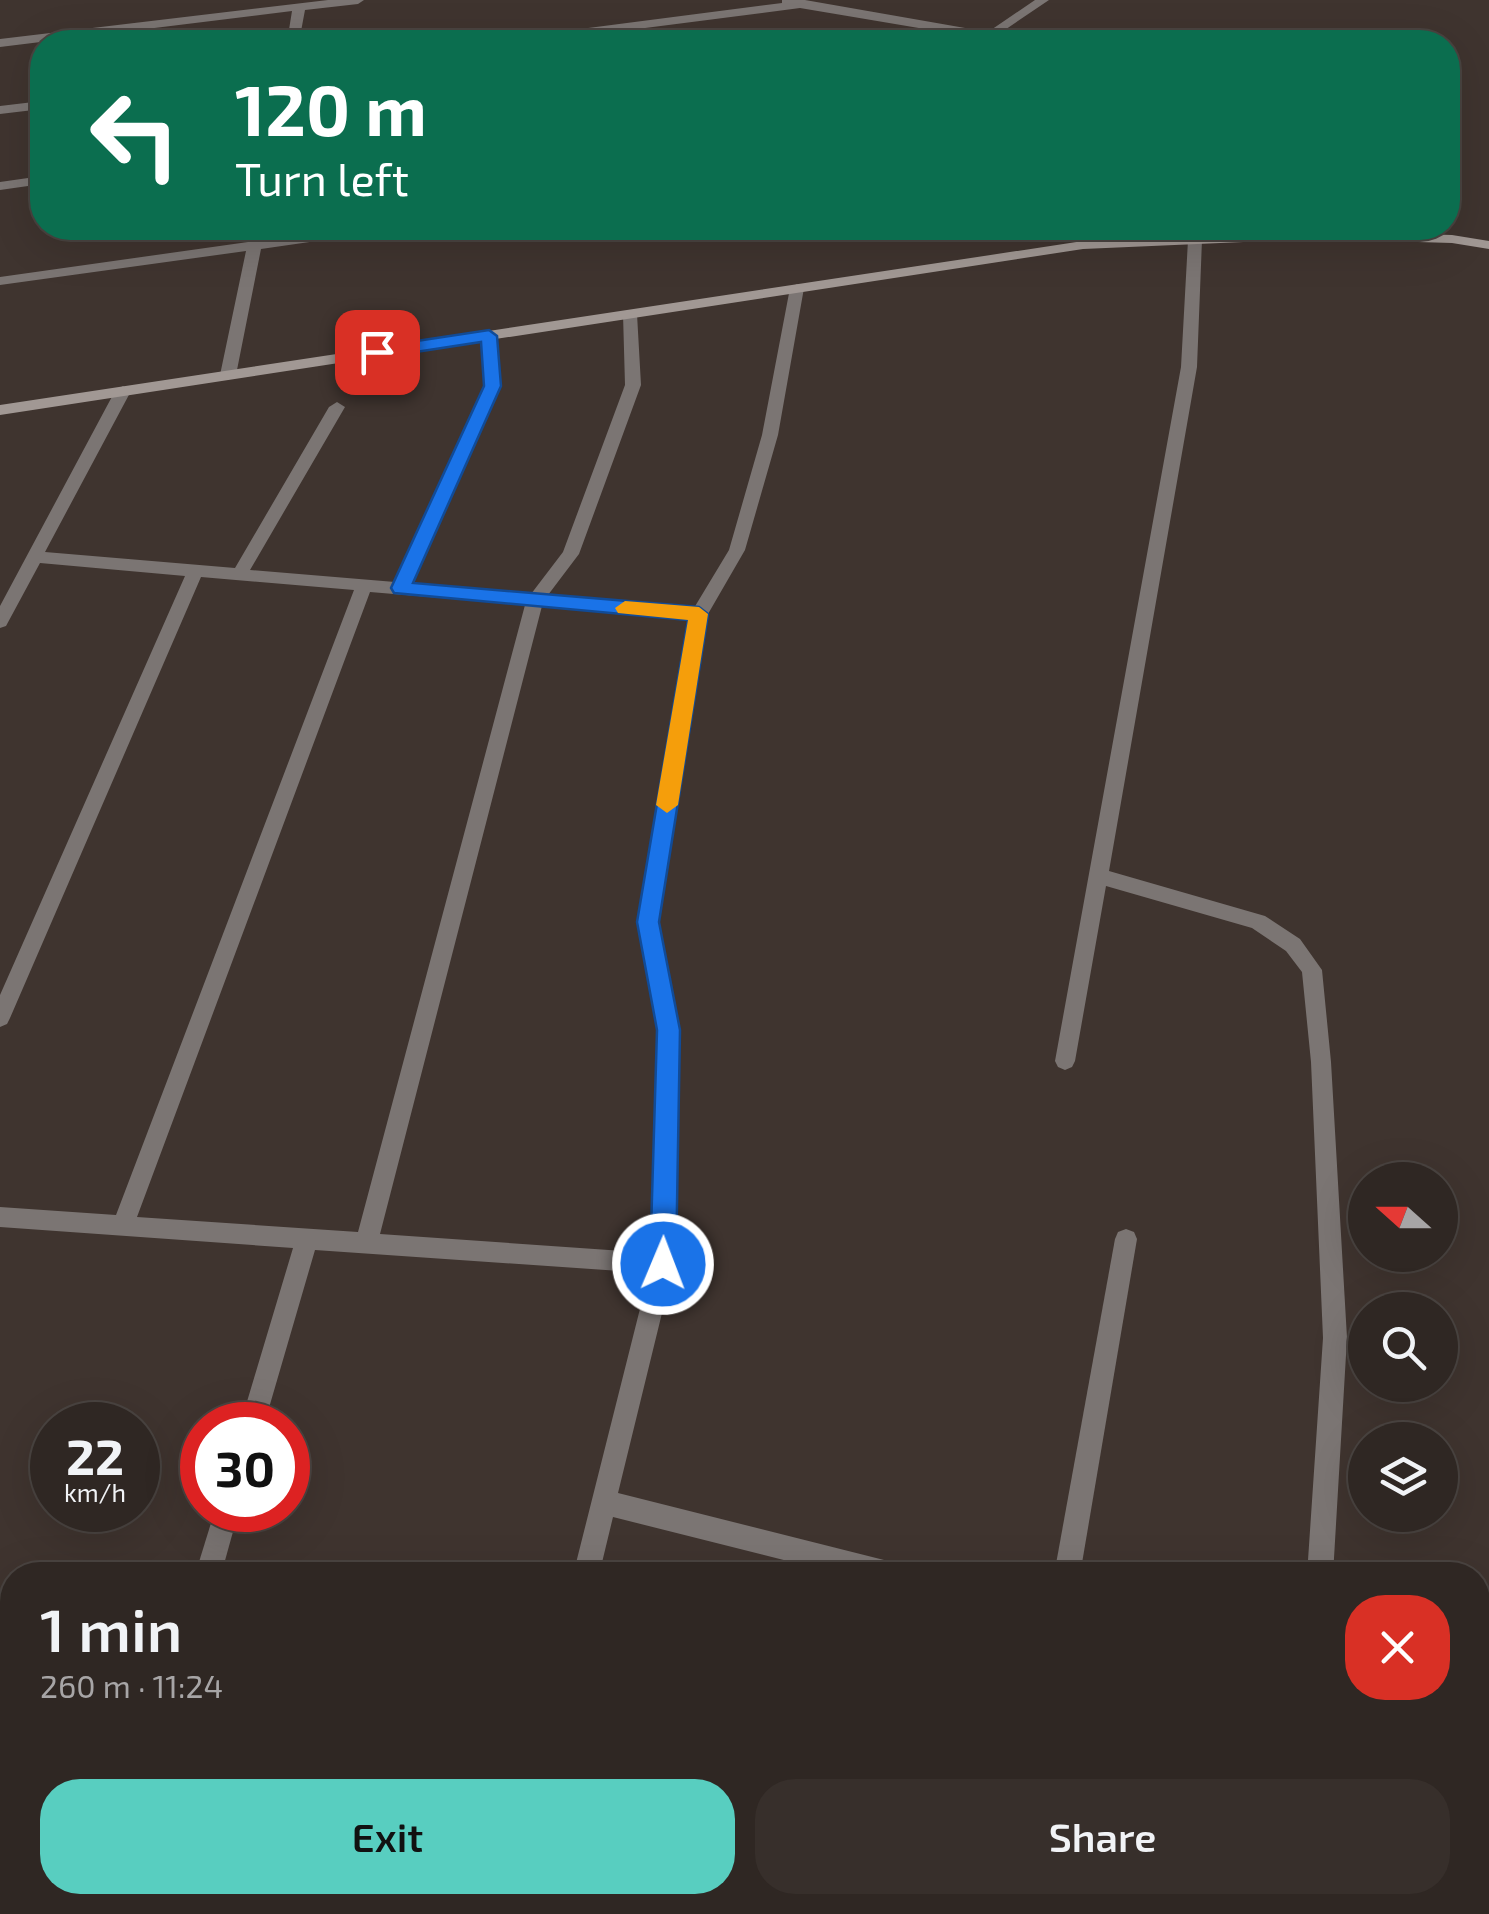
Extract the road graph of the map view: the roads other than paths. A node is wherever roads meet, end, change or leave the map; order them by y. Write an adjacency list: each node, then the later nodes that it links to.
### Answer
1 (358, 0): 5 (street)
2 (780, 0): 4 (street)
3 (1042, 0): 10 (street)
4 (798, 3): 8 (street); 9 (street)
5 (300, 8): 6 (street); 7 (street)
6 (106, 30)
7 (295, 30)
8 (599, 30)
9 (932, 30)
10 (999, 30)
11 (30, 39): 12 (street)
12 (0, 42)
13 (30, 106): 14 (street)
14 (0, 110)
15 (30, 182): 16 (street)
16 (0, 186)
17 (256, 240): 21 (street)
18 (292, 240): 21 (street)
19 (1195, 240): 24 (street); 39 (street)
20 (1458, 240): 22 (street)
21 (255, 245): 23 (street); 27 (street)
22 (1489, 245)
23 (0, 282)
24 (797, 288): 25 (street); 37 (street)
25 (630, 314): 26 (street); 36 (street)
26 (489, 336): 27 (street); 35 (street)
27 (228, 375): 28 (street)
28 (124, 391): 30 (street); 31 (street)
29 (337, 407): 33 (street)
30 (0, 410)
31 (35, 557): 32 (street); 38 (street)
32 (195, 571): 33 (street); 40 (street)
33 (239, 574): 34 (street)
34 (364, 585): 35 (street); 43 (street)
35 (401, 588): 36 (street)
36 (536, 600): 37 (street); 46 (street)
37 (699, 614): 47 (street)
38 (0, 622)
39 (1098, 876): 41 (street); 55 (street)
40 (0, 1018)
41 (1065, 1061)
42 (0, 1217): 43 (street)
43 (123, 1225): 44 (street)
44 (307, 1238): 46 (street); 48 (street)
45 (1126, 1240): 54 (street)
46 (366, 1243): 47 (street)
47 (663, 1264): 49 (street)
48 (259, 1402)
49 (604, 1502): 52 (street); 53 (street)
50 (221, 1532): 51 (street)
51 (212, 1562)
52 (589, 1562)
53 (841, 1562)
54 (1069, 1562)
55 (1321, 1562)

